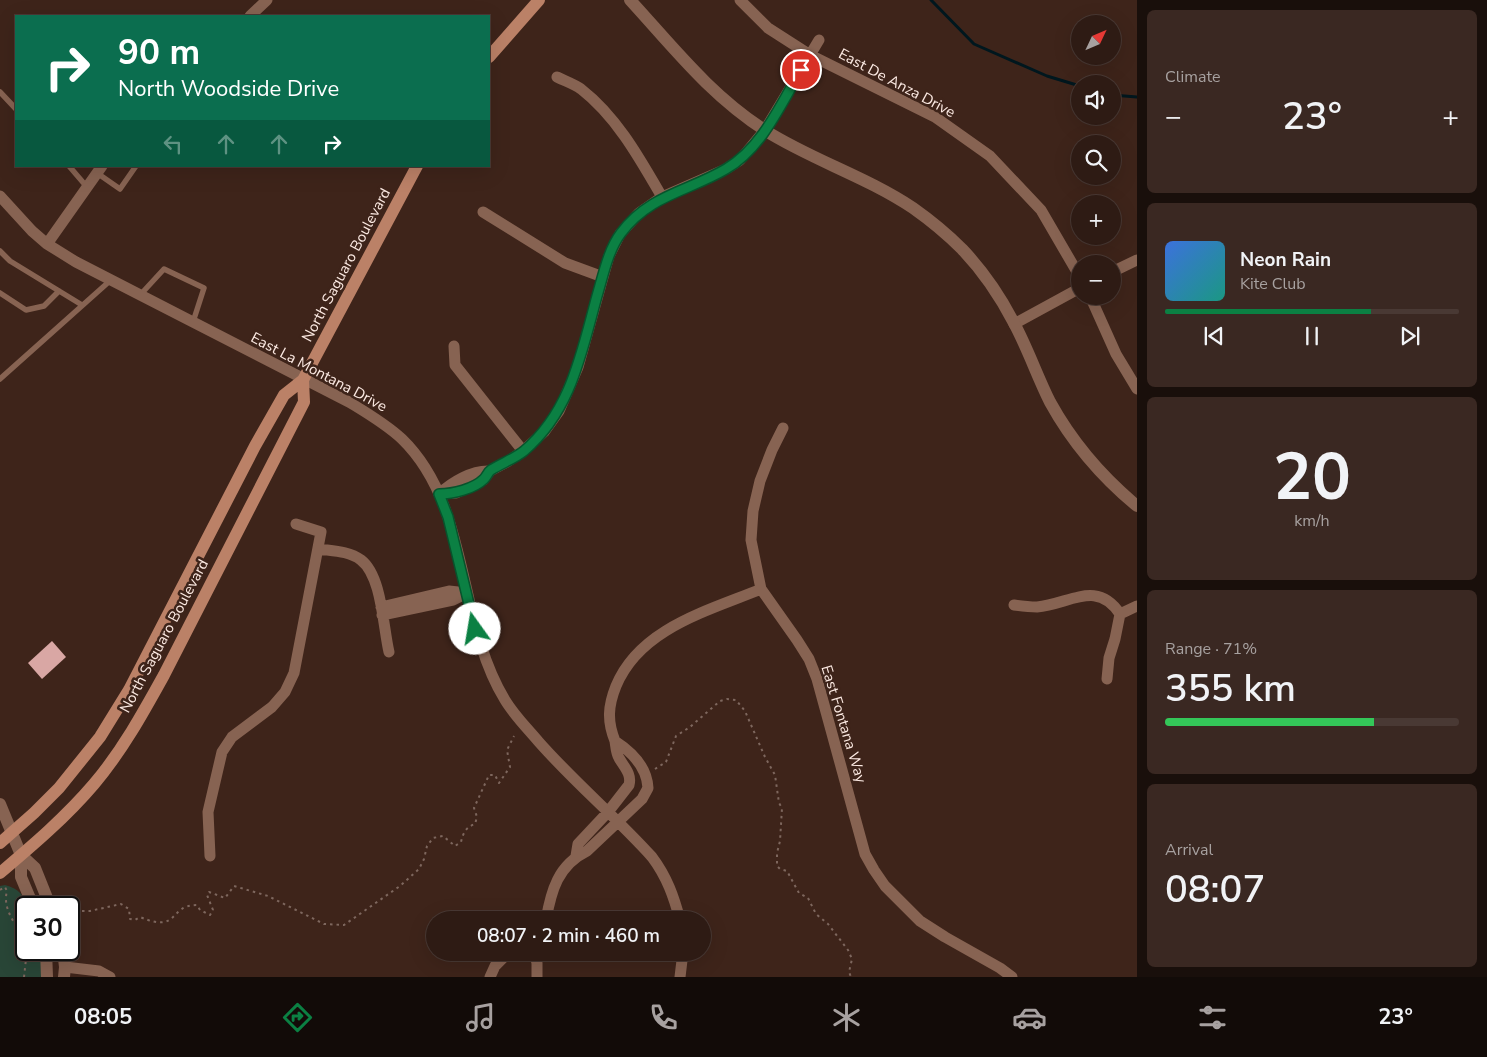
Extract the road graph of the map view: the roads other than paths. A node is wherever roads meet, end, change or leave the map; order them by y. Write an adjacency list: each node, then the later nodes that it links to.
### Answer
1 (267, 0): 5 (street)
2 (539, 0): 8 (main road)
3 (630, 0): 12 (street)
4 (740, 0): 7 (street, East De Anza Drive)
5 (251, 15)
6 (819, 40): 7 (street)
7 (810, 55): 12 (street); 24 (street, East De Anza Drive)
8 (490, 56)
9 (557, 76): 19 (street)
10 (0, 92): 11 (lane)
11 (15, 108)
12 (765, 130): 19 (street); 35 (street)
13 (69, 167): 17 (lane)
14 (135, 167): 16 (lane)
15 (416, 167): 38 (main road, North Saguaro Boulevard)
16 (100, 170): 17 (street)
17 (87, 187): 21 (street)
18 (0, 196): 21 (street, East La Montana Drive)
19 (662, 197): 26 (street)
20 (483, 212): 26 (street)
21 (47, 244): 27 (street, East La Montana Drive)
22 (0, 251): 28 (lane)
23 (1137, 260): 25 (street)
24 (1071, 262)
25 (1121, 268)
26 (602, 277): 41 (street)
27 (112, 279): 31 (street, East La Montana Drive); 33 (lane)
28 (59, 291): 30 (lane); 33 (lane)
29 (1071, 293): 35 (street)
30 (0, 294)
31 (141, 294): 34 (street, East La Montana Drive); 34 (lane)
32 (1094, 305): 39 (street)
33 (82, 306): 37 (lane)
34 (193, 322): 38 (street, East La Montana Drive)
35 (1014, 324): 43 (street)
36 (454, 346): 41 (street)
37 (0, 379)
38 (303, 380): 42 (street, East La Montana Drive); 59 (main road, North Saguaro Boulevard); 61 (main road, North Saguaro Boulevard)
39 (1137, 389)
40 (783, 428): 46 (street, East Fontana Way)
41 (523, 451): 42 (street)
42 (439, 494): 47 (street, East La Montana Drive)
43 (1137, 506)
44 (296, 524): 45 (street)
45 (319, 549): 50 (street); 62 (street)
46 (761, 589): 54 (street); 78 (street, East Fontana Way)
47 (467, 594): 50 (street); 58 (street, East La Montana Drive)
48 (1014, 605): 51 (street)
49 (1137, 606): 51 (street)
50 (381, 611): 52 (street)
51 (1120, 614): 53 (street)
52 (389, 652)
53 (1107, 679)
54 (615, 741): 55 (street); 56 (street)
55 (646, 775): 56 (street); 58 (street)
56 (630, 780): 58 (street)
57 (0, 804): 59 (street)
58 (612, 817): 66 (street); 67 (street, East La Montana Drive)
59 (12, 833): 60 (main road, North Saguaro Boulevard); 61 (street)
60 (0, 843)
61 (19, 851): 63 (main road, North Saguaro Boulevard); 64 (street); 65 (street)
62 (210, 856)
63 (0, 873)
64 (29, 896)
65 (46, 896)
66 (548, 911)
67 (678, 911)
68 (46, 961): 73 (street)
69 (500, 961): 75 (street)
70 (536, 961): 76 (street)
71 (682, 961): 77 (street)
72 (65, 972): 74 (street)
73 (47, 977)
74 (110, 977)
75 (490, 977)
76 (537, 977)
77 (680, 977)
78 (1012, 977)

